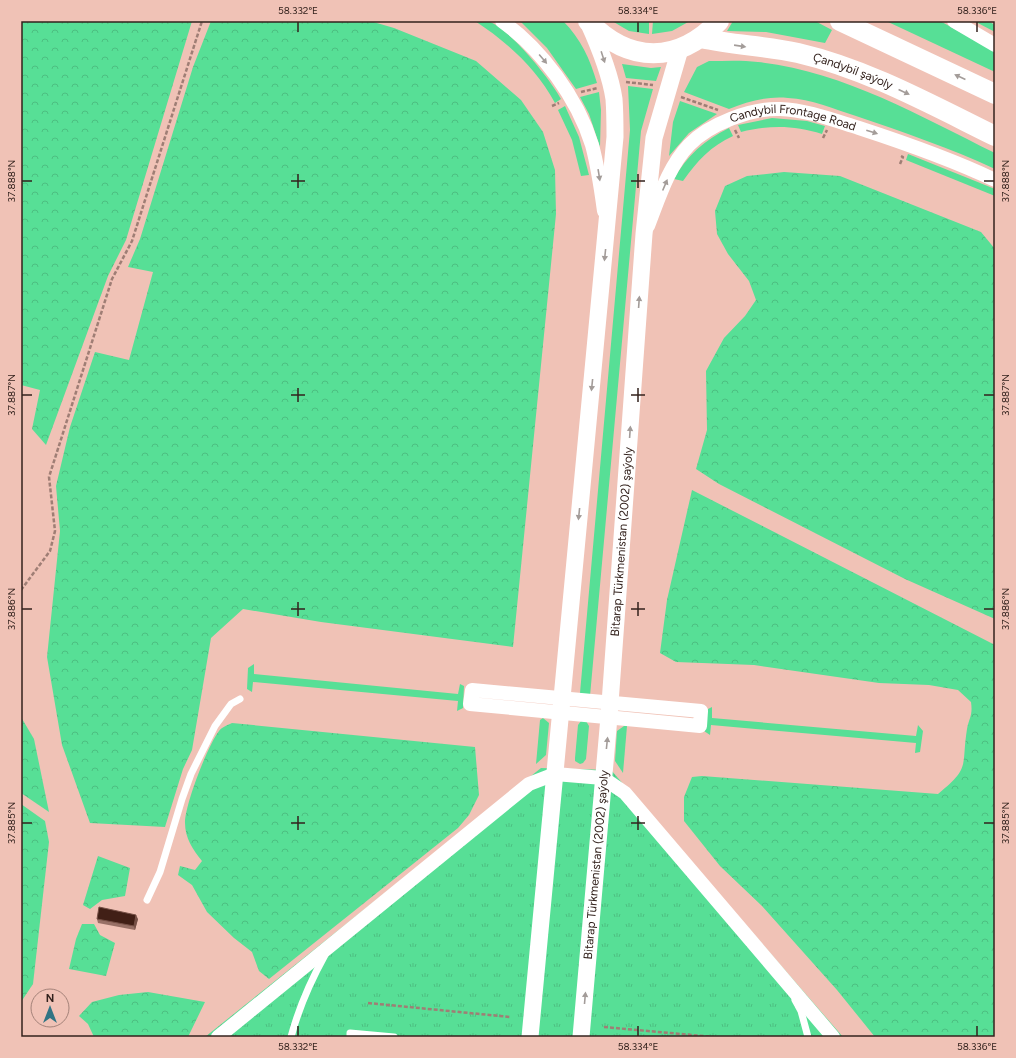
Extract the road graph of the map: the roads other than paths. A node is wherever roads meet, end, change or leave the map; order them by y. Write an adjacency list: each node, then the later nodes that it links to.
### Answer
1 (502, 21): 12 (street, one-way to 12)
2 (588, 21): 8 (main road); 12 (street, one-way to 12)
3 (719, 21): 6 (main road)
4 (840, 21): 9 (main road, one-way to 4)
5 (954, 21): 7 (street)
6 (701, 38): 8 (main road); 10 (main road, Çandybil şaýoly, one-way to 10)
7 (995, 45)
8 (680, 49): 13 (street, Bitarap Türkmenistan (2002) şaýoly)
9 (995, 94)
10 (995, 136)
11 (995, 180): 13 (street, Candybil Frontage Road, one-way to 11)
12 (607, 229): 15 (street, one-way to 15)
13 (644, 234): 16 (street, Bitarap Türkmenistan (2002) şaýoly, one-way to 13)
14 (240, 699): 19 (lane)
15 (560, 705): 15 (street); 16 (street); 17 (street)
16 (610, 710): 16 (street); 18 (street, Bitarap Türkmenistan (2002) şaýoly, one-way to 16)
17 (555, 774): 18 (street); 20 (street); 26 (street)
18 (603, 778): 21 (street); 27 (street, Bitarap Türkmenistan (2002) şaýoly, one-way to 18)
19 (147, 900)
20 (330, 947): 22 (street); 23 (lane)
21 (785, 980): 28 (lane); 29 (street)
22 (218, 1037)
23 (291, 1037)
24 (350, 1037): 25 (lane)
25 (394, 1037)
26 (530, 1037)
27 (581, 1037)
28 (808, 1037)
29 (833, 1037)

